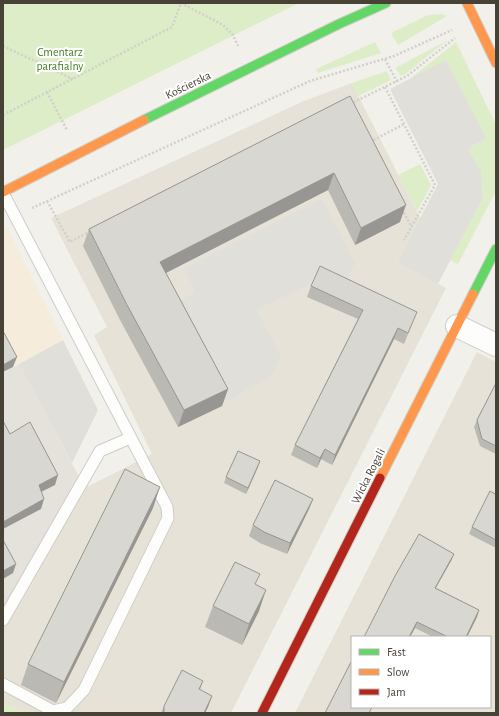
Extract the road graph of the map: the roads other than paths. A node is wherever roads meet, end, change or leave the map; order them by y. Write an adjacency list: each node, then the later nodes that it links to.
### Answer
1 (386, 3): 4 (street, Kościerska)
2 (467, 3): 3 (street)
3 (496, 64)
4 (3, 193): 8 (lane)
5 (496, 249): 6 (street, Wicka Rogali)
6 (457, 326): 7 (street); 11 (street, Wicka Rogali)
7 (496, 345)
8 (130, 438): 9 (lane); 10 (lane)
9 (3, 620)
10 (3, 684)
11 (262, 713)

